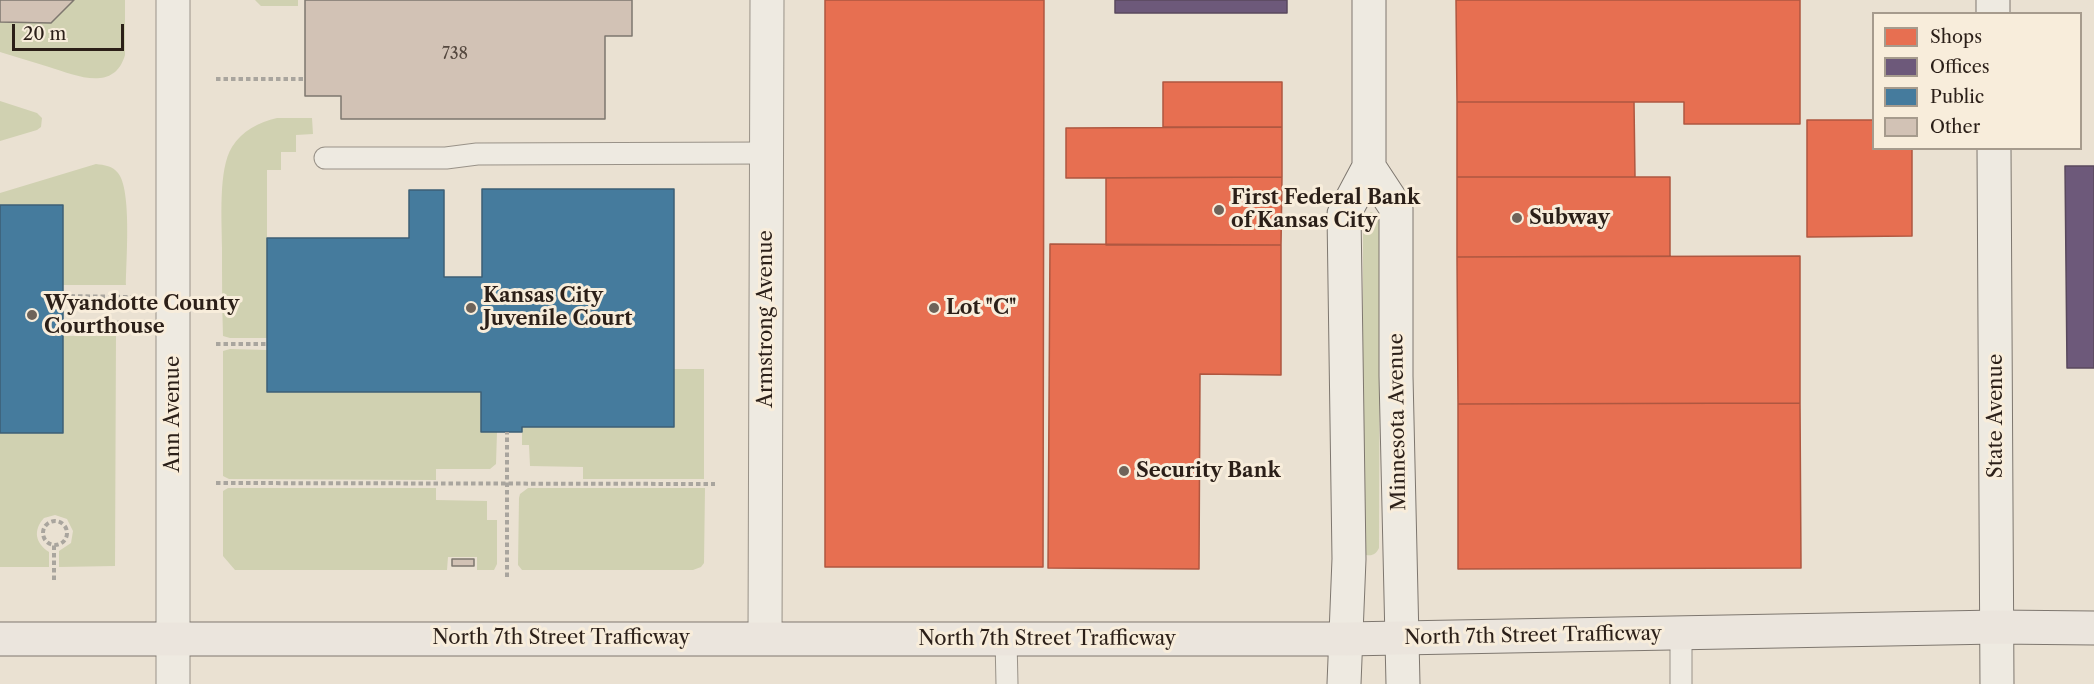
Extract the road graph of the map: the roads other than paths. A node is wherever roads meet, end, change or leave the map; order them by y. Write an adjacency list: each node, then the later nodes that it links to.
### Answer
1 (173, 0): 16 (main road, Ann Avenue)
2 (767, 0): 5 (main road, Armstrong Avenue)
3 (1369, 0): 7 (main road)
4 (1994, 150): 8 (main road, State Avenue)
5 (767, 153): 6 (lane); 11 (main road, Armstrong Avenue)
6 (325, 158)
7 (1369, 167): 12 (main road, Minnesota Avenue); 15 (main road)
8 (1997, 627): 9 (main road, North 7th Street Trafficway); 10 (main road, North 7th Street Trafficway); 22 (main road, State Avenue)
9 (2094, 628)
10 (1681, 633): 12 (main road, North 7th Street Trafficway); 21 (lane)
11 (765, 638): 14 (main road, North 7th Street Trafficway); 16 (main road, North 7th Street Trafficway)
12 (1403, 638): 15 (main road, North 7th Street Trafficway); 20 (main road, Minnesota Avenue)
13 (0, 639): 16 (main road, North 7th Street Trafficway)
14 (1006, 639): 15 (main road, North 7th Street Trafficway); 18 (lane)
15 (1346, 639): 19 (main road)
16 (173, 640): 17 (main road, Ann Avenue)
17 (173, 684)
18 (1007, 684)
19 (1344, 684)
20 (1403, 684)
21 (1681, 684)
22 (1997, 684)

